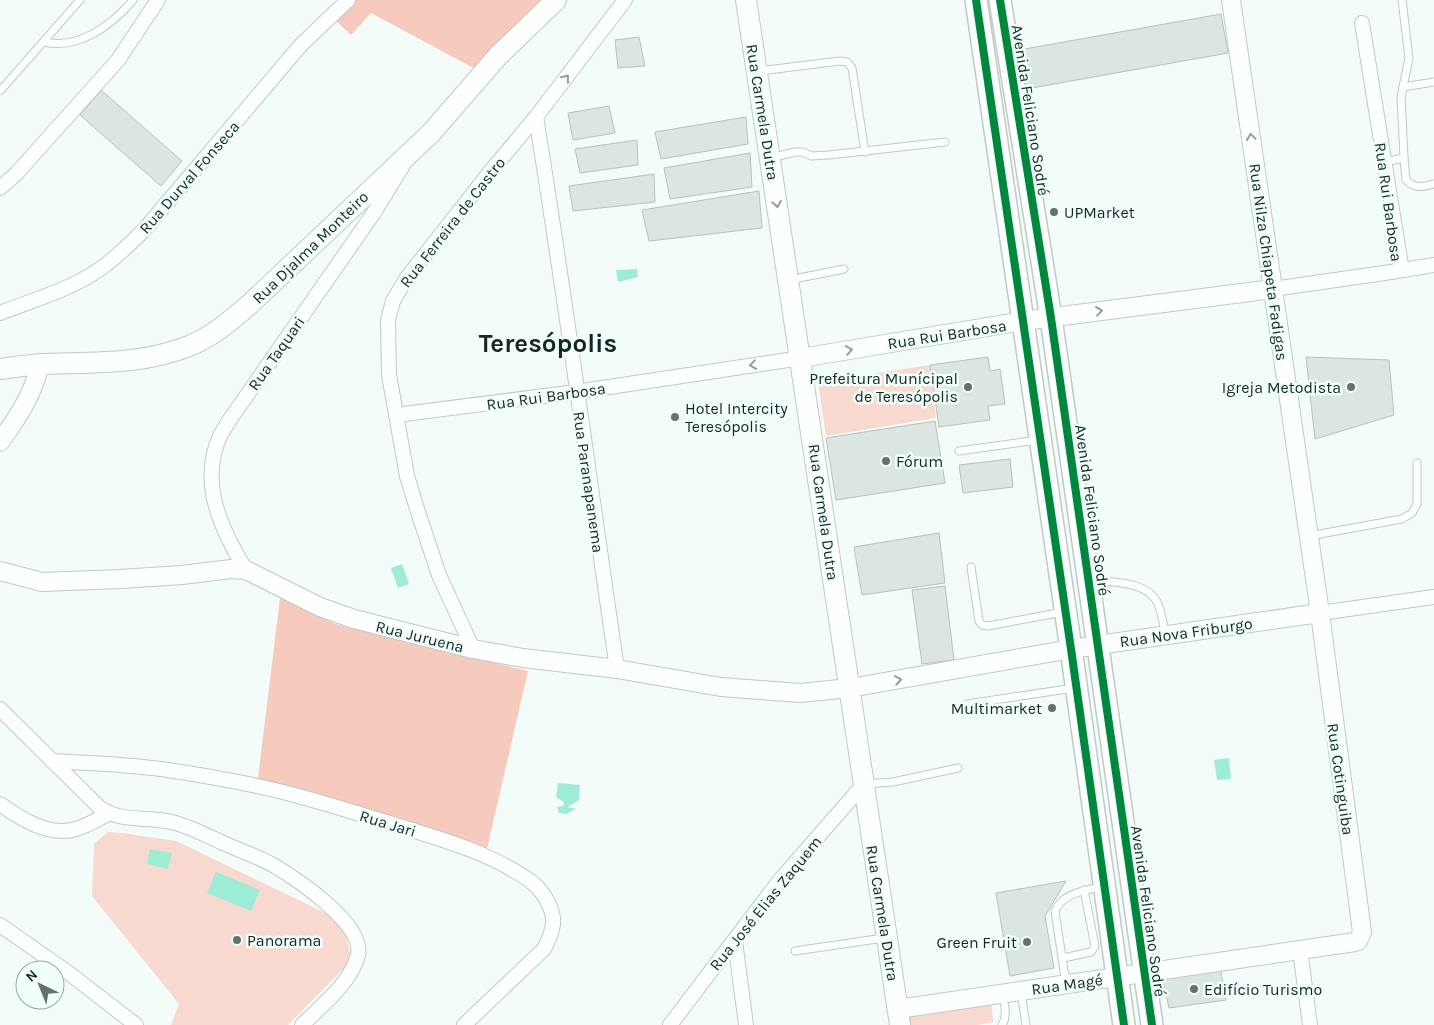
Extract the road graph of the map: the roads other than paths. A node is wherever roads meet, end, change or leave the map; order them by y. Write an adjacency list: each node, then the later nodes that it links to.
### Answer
1 (80, 0): 13 (lane)
2 (134, 0): 13 (lane)
3 (158, 0): 28 (street)
4 (348, 0): 34 (street, Rua Durval Fonseca)
5 (556, 0): 22 (main road, Rua Djalma Monteiro)
6 (625, 0): 20 (street, Rua Ferreira de Castro, one-way to 6)
7 (746, 0): 14 (main road, Rua Carmela Dutra)
8 (976, 0): 16 (main road)
9 (1000, 0): 15 (main road, Avenida Feliciano Sodré)
10 (1231, 0): 33 (street, Rua Nilza Chiapeta Fadigas, one-way to 10)
11 (1402, 0): 18 (lane)
12 (1362, 23): 26 (street, Rua Rui Barbosa)
13 (44, 42): 19 (lane)
14 (757, 71): 23 (lane); 24 (main road, Rua Carmela Dutra)
15 (1011, 71): 16 (main road); 35 (main road, Avenida Feliciano Sodré)
16 (988, 74): 36 (main road)
17 (1434, 82): 18 (lane)
18 (1403, 87): 25 (lane)
19 (0, 91)
20 (536, 117): 40 (street, Rua Paranapanema); 41 (street, Rua Ferreira de Castro)
21 (945, 142): 23 (lane)
22 (412, 151): 38 (main road, Rua Djalma Monteiro); 48 (street, Rua Taquari)
23 (865, 152): 24 (lane)
24 (770, 158): 32 (main road, Rua Carmela Dutra, one-way to 32)
25 (1404, 158): 26 (lane); 27 (lane)
26 (1384, 162): 31 (street, Rua Rui Barbosa)
27 (1434, 184)
28 (0, 188)
29 (1434, 265): 31 (street)
30 (844, 269): 32 (lane)
31 (1397, 270): 33 (street, Rua Rui Barbosa)
32 (789, 280): 37 (main road, Rua Carmela Dutra)
33 (1274, 289): 35 (street, Rua Rui Barbosa, one-way to 33); 46 (street, Rua Nilza Chiapeta Fadigas)
34 (0, 314)
35 (1051, 318): 36 (street, Rua Rui Barbosa); 50 (main road, Avenida Feliciano Sodré)
36 (1023, 321): 37 (street, Rua Rui Barbosa, one-way to 36); 42 (main road)
37 (801, 358): 40 (street, Rua Rui Barbosa, one-way to 40); 60 (main road, Rua Carmela Dutra)
38 (40, 364): 39 (main road, Rua Djalma Monteiro); 43 (street)
39 (0, 369)
40 (576, 392): 41 (street, Rua Rui Barbosa); 58 (street, Rua Paranapanema)
41 (396, 416): 56 (street, Rua Ferreira de Castro)
42 (1040, 440): 44 (lane); 52 (main road)
43 (0, 442)
44 (959, 451)
45 (1417, 463): 46 (lane)
46 (1308, 536): 53 (street, Rua Nilza Chiapeta Fadigas)
47 (971, 567): 52 (lane)
48 (246, 570): 49 (street, Rua Juruena); 56 (street, Rua Juruena)
49 (0, 571)
50 (1090, 580): 54 (lane); 55 (main road, Avenida Feliciano Sodré)
51 (1434, 597): 53 (street, Rua Nova Friburgo)
52 (1066, 611): 57 (main road)
53 (1320, 613): 54 (street, Rua Nova Friburgo); 73 (street, Rua Cotinguiba)
54 (1166, 635): 55 (street, Rua Nova Friburgo)
55 (1099, 644): 57 (street, Rua Nova Friburgo); 77 (main road, Avenida Feliciano Sodré)
56 (473, 649): 58 (street, Rua Juruena)
57 (1071, 649): 59 (main road); 60 (street, Rua Nova Friburgo, one-way to 57)
58 (616, 670): 60 (street, Rua Juruena)
59 (1077, 687): 61 (lane); 68 (main road)
60 (850, 688): 65 (main road, Rua Carmela Dutra)
61 (967, 704)
62 (0, 709): 63 (street)
63 (52, 761): 67 (street); 85 (street, Rua Jari)
64 (958, 768): 65 (lane)
65 (864, 784): 71 (main road, Rua Carmela Dutra); 72 (street, Rua José Elias Zaquem)
66 (0, 804): 67 (street)
67 (108, 814): 84 (street)
68 (1105, 886): 69 (lane); 78 (main road)
69 (1084, 890): 76 (lane); 76 (lane)
70 (0, 925): 83 (street)
71 (887, 938): 75 (lane); 82 (main road, Rua Carmela Dutra)
72 (735, 941): 86 (street, Rua José Elias Zaquem); 87 (street)
73 (1355, 942): 74 (street, Rua Magé)
74 (1300, 950): 77 (street, Rua Magé); 92 (street)
75 (796, 951)
76 (1063, 958): 79 (lane)
77 (1144, 973): 78 (street, Rua Magé); 91 (main road, Avenida Feliciano Sodré)
78 (1116, 977): 79 (street, Rua Magé); 90 (main road)
79 (1066, 984): 80 (street, Rua Magé)
80 (1021, 991): 81 (street, Rua Magé); 89 (lane)
81 (1003, 994): 82 (street, Rua Magé); 88 (lane)
82 (899, 1017)
83 (136, 1025)
84 (302, 1025)
85 (464, 1025)
86 (670, 1025)
87 (746, 1025)
88 (1002, 1025)
89 (1026, 1025)
90 (1124, 1025)
91 (1152, 1025)
92 (1310, 1025)

